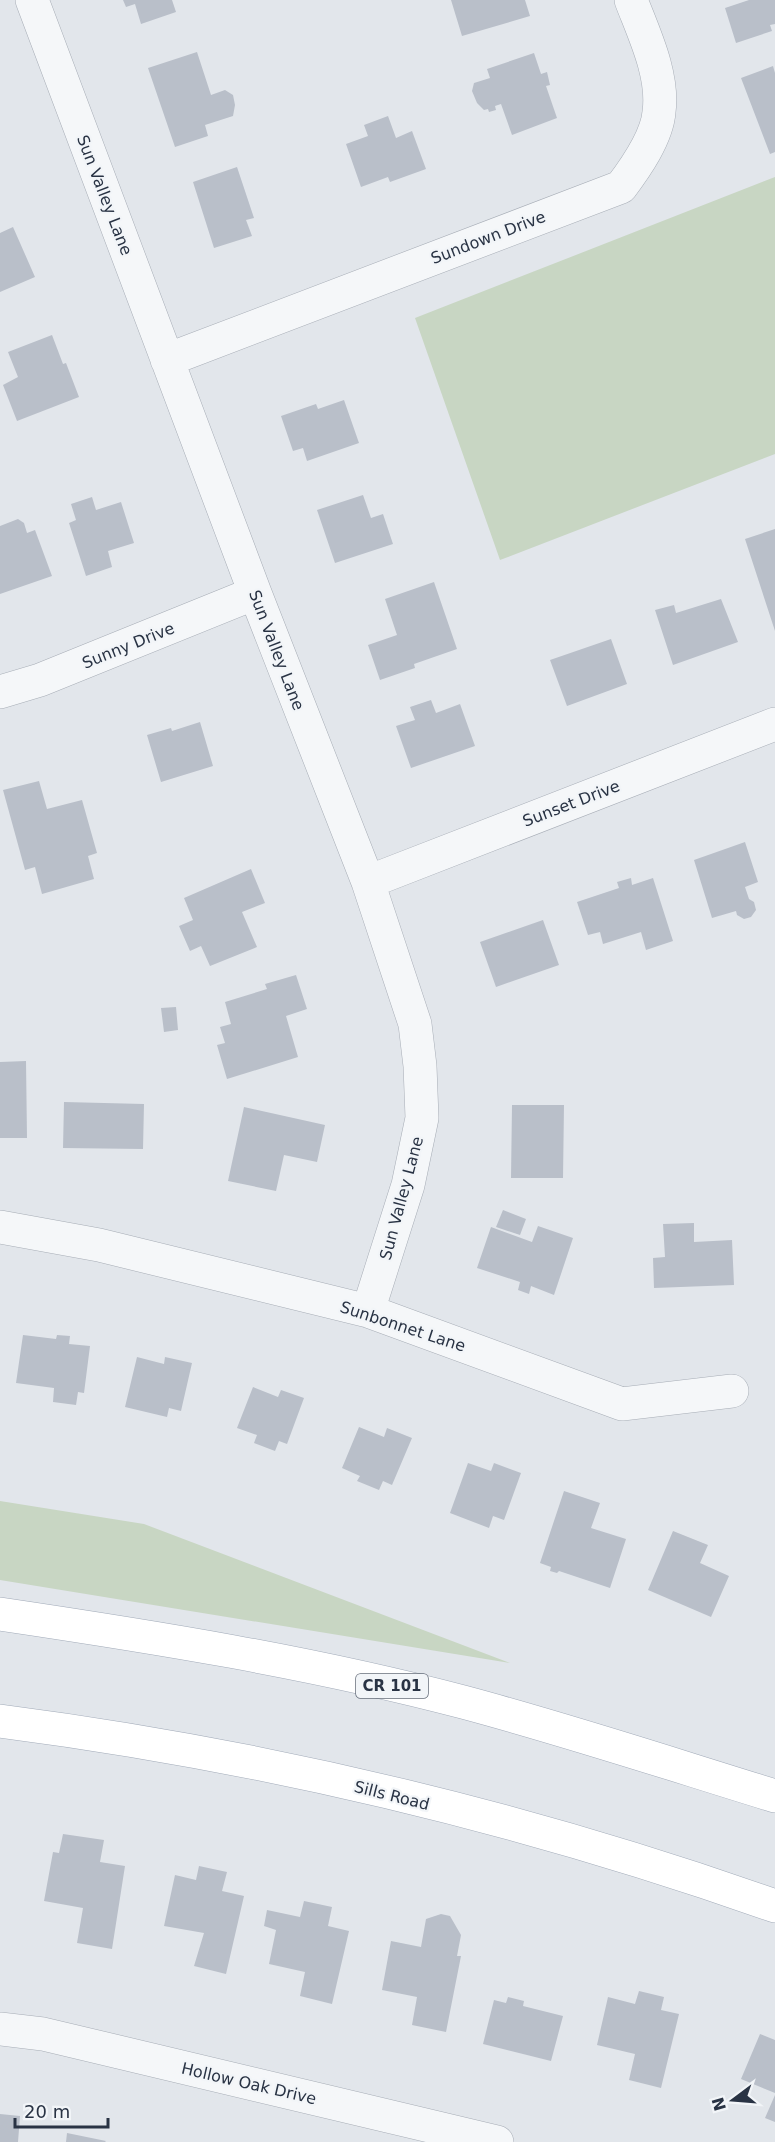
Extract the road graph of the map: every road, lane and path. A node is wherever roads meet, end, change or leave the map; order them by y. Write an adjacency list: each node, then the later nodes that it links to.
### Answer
1 (32, 0): 3 (street, Sun Valley Lane)
2 (631, 0): 3 (street, Sundown Drive)
3 (167, 360): 4 (street, Sun Valley Lane)
4 (255, 593): 5 (street, Sunny Drive); 7 (street, Sun Valley Lane)
5 (0, 692)
6 (775, 724): 7 (street, Sunset Drive)
7 (368, 882): 9 (street, Sun Valley Lane)
8 (0, 1227): 9 (street, Sunbonnet Lane)
9 (368, 1311): 10 (street, Sunbonnet Lane)
10 (732, 1391)
11 (0, 1614): 13 (main road, CR 101)
12 (0, 1721): 14 (main road, Sills Road)
13 (775, 1796)
14 (775, 1906)
15 (0, 2030): 16 (street, Hollow Oak Drive)
16 (497, 2142)

